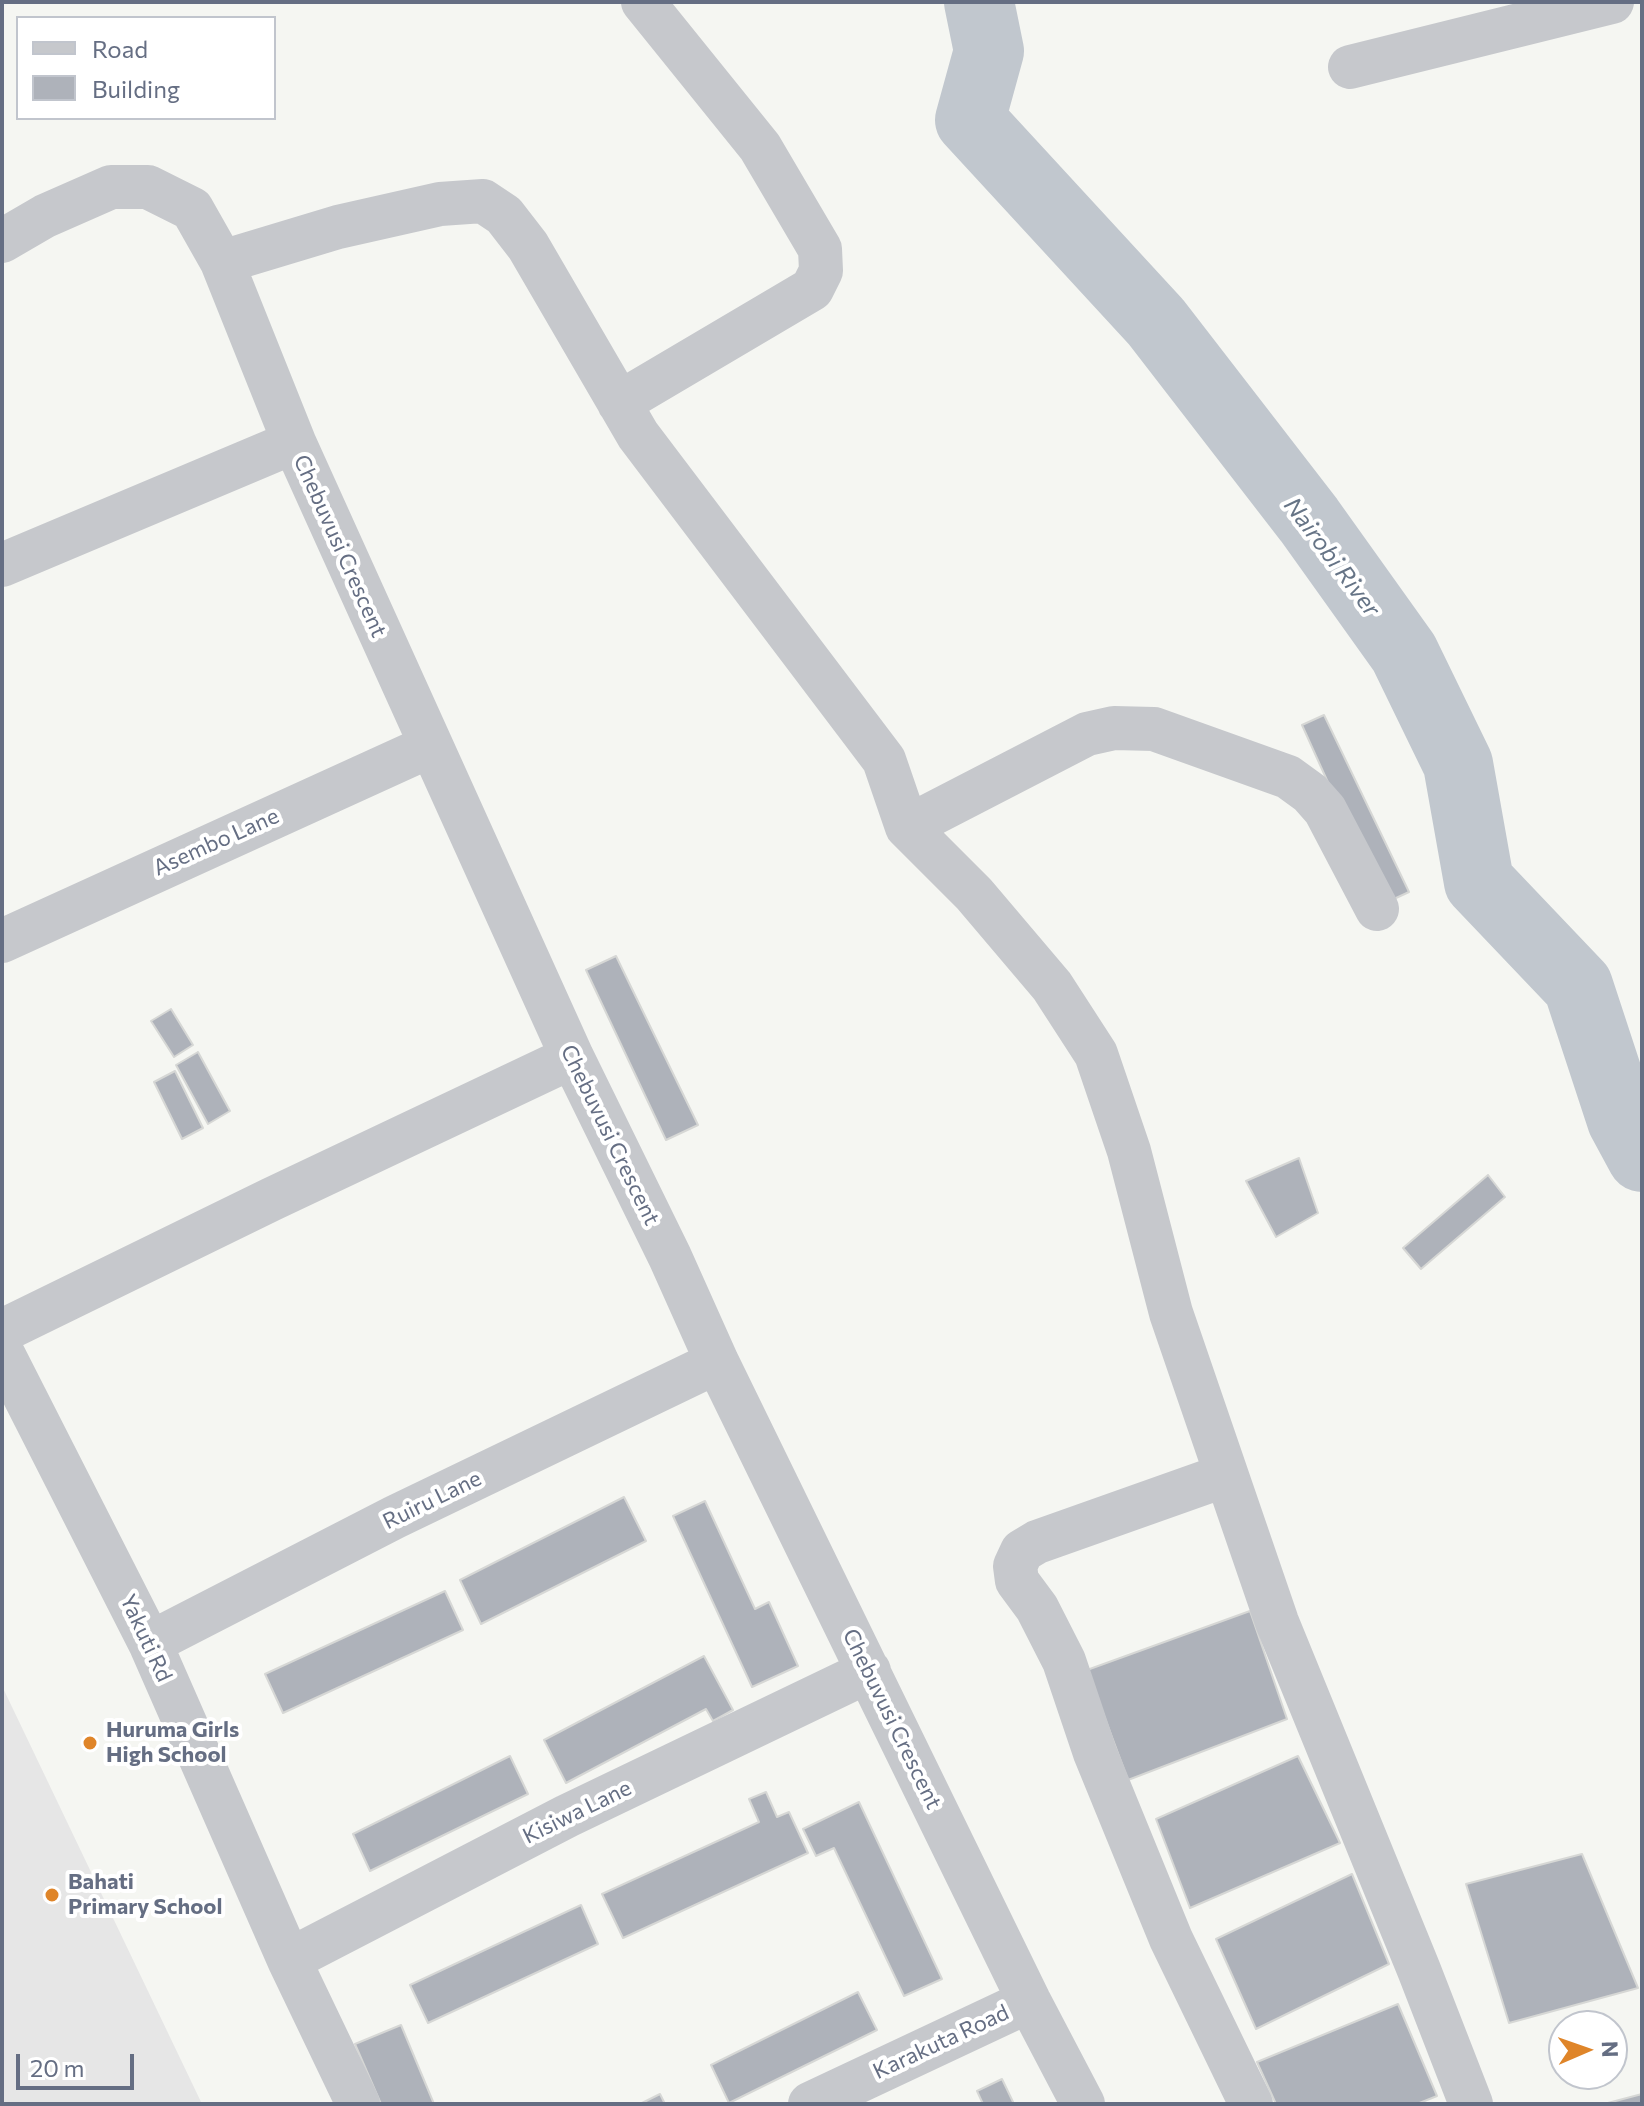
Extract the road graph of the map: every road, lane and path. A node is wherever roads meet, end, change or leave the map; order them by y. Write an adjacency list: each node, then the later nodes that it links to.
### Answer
1 (643, 2): 6 (street)
2 (1612, 2): 3 (street)
3 (1350, 67)
4 (2, 241): 5 (street)
5 (222, 262): 6 (street); 7 (street)
6 (619, 403): 10 (street)
7 (294, 442): 8 (street, Chebuvusi Crescent); 9 (street, Chebuvusi Crescent)
8 (2, 565)
9 (430, 746): 12 (street, Asembo Lane); 13 (street, Chebuvusi Crescent)
10 (907, 827): 11 (street); 17 (street)
11 (1377, 909)
12 (2, 941)
13 (572, 1057): 14 (street); 16 (street, Chebuvusi Crescent)
14 (2, 1331)
15 (2, 1352): 18 (street, Yakuti Rd)
16 (717, 1362): 18 (street, Ruiru Lane); 19 (street, Chebuvusi Crescent)
17 (1226, 1475): 25 (street); 26 (street)
18 (150, 1643): 20 (street, Yakuti Rd)
19 (869, 1671): 20 (street, Kisiwa Lane); 21 (street, Chebuvusi Crescent)
20 (289, 1960): 22 (street, Yakuti Rd)
21 (1029, 2001): 23 (street, Karakuta Road); 24 (street, Chebuvusi Crescent)
22 (358, 2104)
23 (810, 2104)
24 (1083, 2104)
25 (1251, 2104)
26 (1471, 2104)

